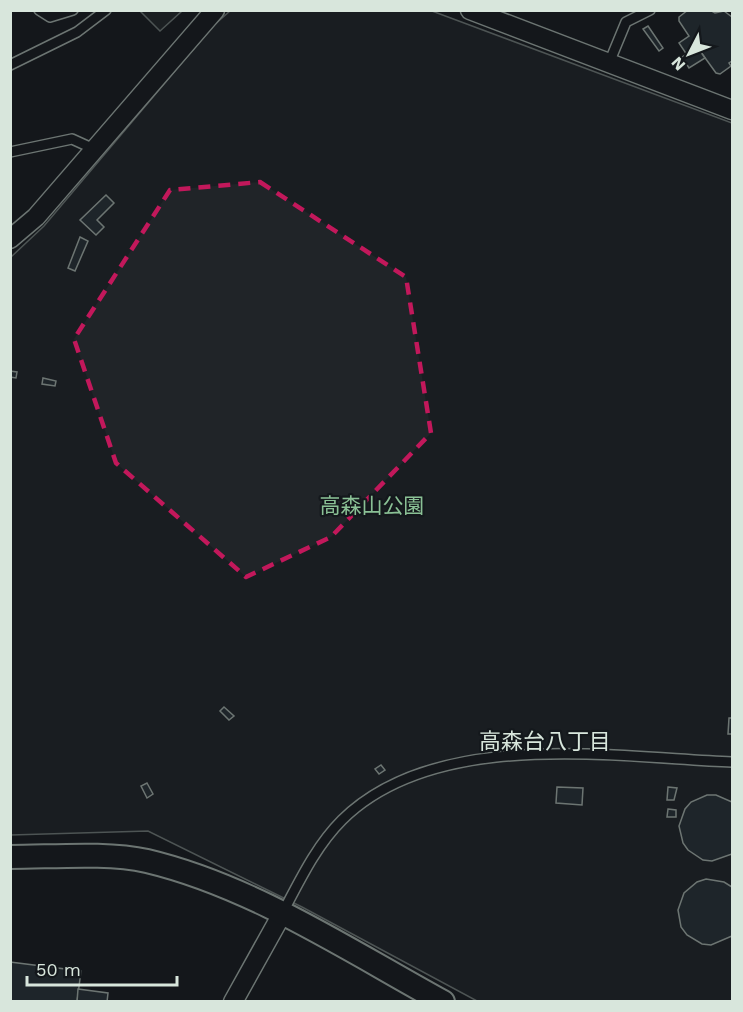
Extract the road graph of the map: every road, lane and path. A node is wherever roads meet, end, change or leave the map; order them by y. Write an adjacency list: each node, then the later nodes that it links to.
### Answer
1 (73, 10): 6 (lane)
2 (106, 10): 8 (lane)
3 (215, 10): 10 (street)
4 (470, 10): 7 (street)
5 (650, 10): 7 (lane)
6 (44, 12)
7 (609, 63): 9 (street)
8 (10, 65)
9 (732, 110)
10 (94, 149): 11 (lane); 12 (street)
11 (10, 152)
12 (10, 239)
13 (732, 762): 15 (lane)
14 (10, 857): 15 (street)
15 (282, 914): 16 (street); 17 (street)
16 (232, 1002)
17 (442, 1002)

